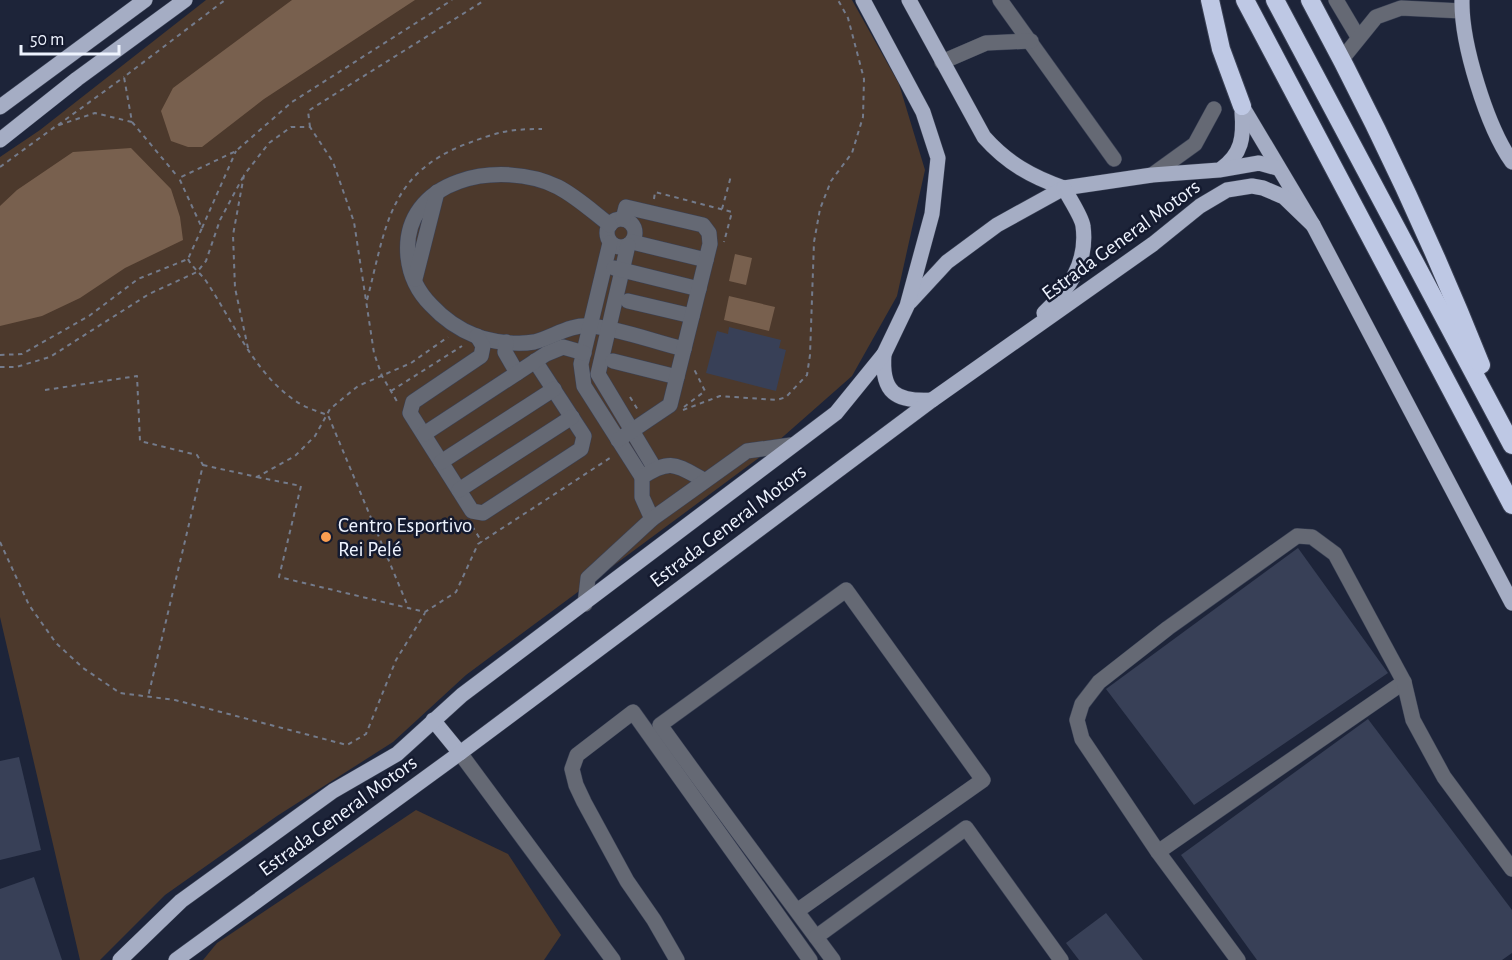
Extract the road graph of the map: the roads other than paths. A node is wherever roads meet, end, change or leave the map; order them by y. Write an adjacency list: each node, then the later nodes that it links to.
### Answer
1 (185, 0): 19 (main road)
2 (863, 0): 35 (main road)
3 (909, 0): 15 (main road)
4 (1000, 0): 13 (street)
5 (1210, 0): 16 (highway)
6 (1245, 0): 62 (highway)
7 (1275, 0): 55 (highway)
8 (1310, 0): 14 (highway)
9 (1336, 0): 12 (street)
10 (139, 1): 17 (main road)
11 (1462, 6): 12 (street); 21 (main road)
12 (1358, 37): 14 (street)
13 (1030, 41): 15 (street); 20 (street)
14 (1342, 59): 55 (highway)
15 (942, 62): 25 (main road)
16 (1242, 106): 22 (main road); 23 (main road)
17 (0, 107)
18 (1214, 109): 24 (street)
19 (0, 140)
20 (1114, 159)
21 (1512, 162)
22 (1277, 168): 23 (main road, Estrada General Motors); 27 (main road)
23 (1219, 170): 24 (main road, Estrada General Motors)
24 (1152, 175): 25 (main road, Estrada General Motors)
25 (1064, 188): 35 (main road); 42 (main road)
26 (616, 222): 28 (street); 29 (street); 30 (street); 39 (street)
27 (1313, 225): 42 (main road, Estrada General Motors); 64 (main road)
28 (610, 243): 29 (street); 31 (street)
29 (630, 244): 30 (street); 32 (street)
30 (706, 260): 33 (street)
31 (605, 266): 32 (street); 37 (street)
32 (622, 270): 33 (street); 38 (street)
33 (699, 289): 36 (street)
34 (628, 301): 36 (street)
35 (907, 306): 44 (main road, Estrada General Motors)
36 (692, 316): 41 (street)
37 (590, 326): 38 (street); 40 (street); 43 (street)
38 (608, 330): 41 (street); 52 (street)
39 (477, 336): 40 (street); 53 (street)
40 (506, 342): 47 (street)
41 (684, 349): 48 (street)
42 (1002, 351): 50 (main road, Estrada General Motors)
43 (584, 353): 45 (street); 54 (street)
44 (884, 354): 50 (main road); 56 (main road, Estrada General Motors)
45 (534, 361): 47 (street); 49 (street)
46 (613, 361): 48 (street)
47 (517, 372): 53 (street)
48 (677, 377): 52 (street)
49 (554, 389): 51 (street); 57 (street)
50 (933, 400): 68 (main road, Estrada General Motors)
51 (572, 417): 61 (street); 61 (street)
52 (632, 430): 54 (street); 58 (street)
53 (424, 434): 57 (street)
54 (618, 440): 59 (street)
55 (1512, 444)
56 (791, 445): 60 (street); 65 (main road, Estrada General Motors)
57 (441, 462): 61 (street)
58 (655, 469): 59 (street); 60 (street)
59 (642, 477): 63 (street)
60 (704, 480): 63 (street)
61 (459, 490)
62 (1512, 505)
63 (652, 519): 65 (street)
64 (1512, 603)
65 (585, 604): 67 (main road, Estrada General Motors)
66 (1404, 682): 69 (street); 69 (street); 70 (street)
67 (433, 720): 68 (main road); 73 (main road, Estrada General Motors)
68 (460, 753): 74 (main road, Estrada General Motors); 75 (street)
69 (1158, 852): 80 (street)
70 (1512, 869)
71 (797, 911): 71 (street); 72 (street)
72 (816, 937): 78 (street); 79 (street)
73 (120, 960)
74 (176, 960)
75 (613, 960)
76 (677, 960): 77 (street)
77 (810, 960)
78 (833, 960)
79 (1061, 960)
80 (1238, 960)

